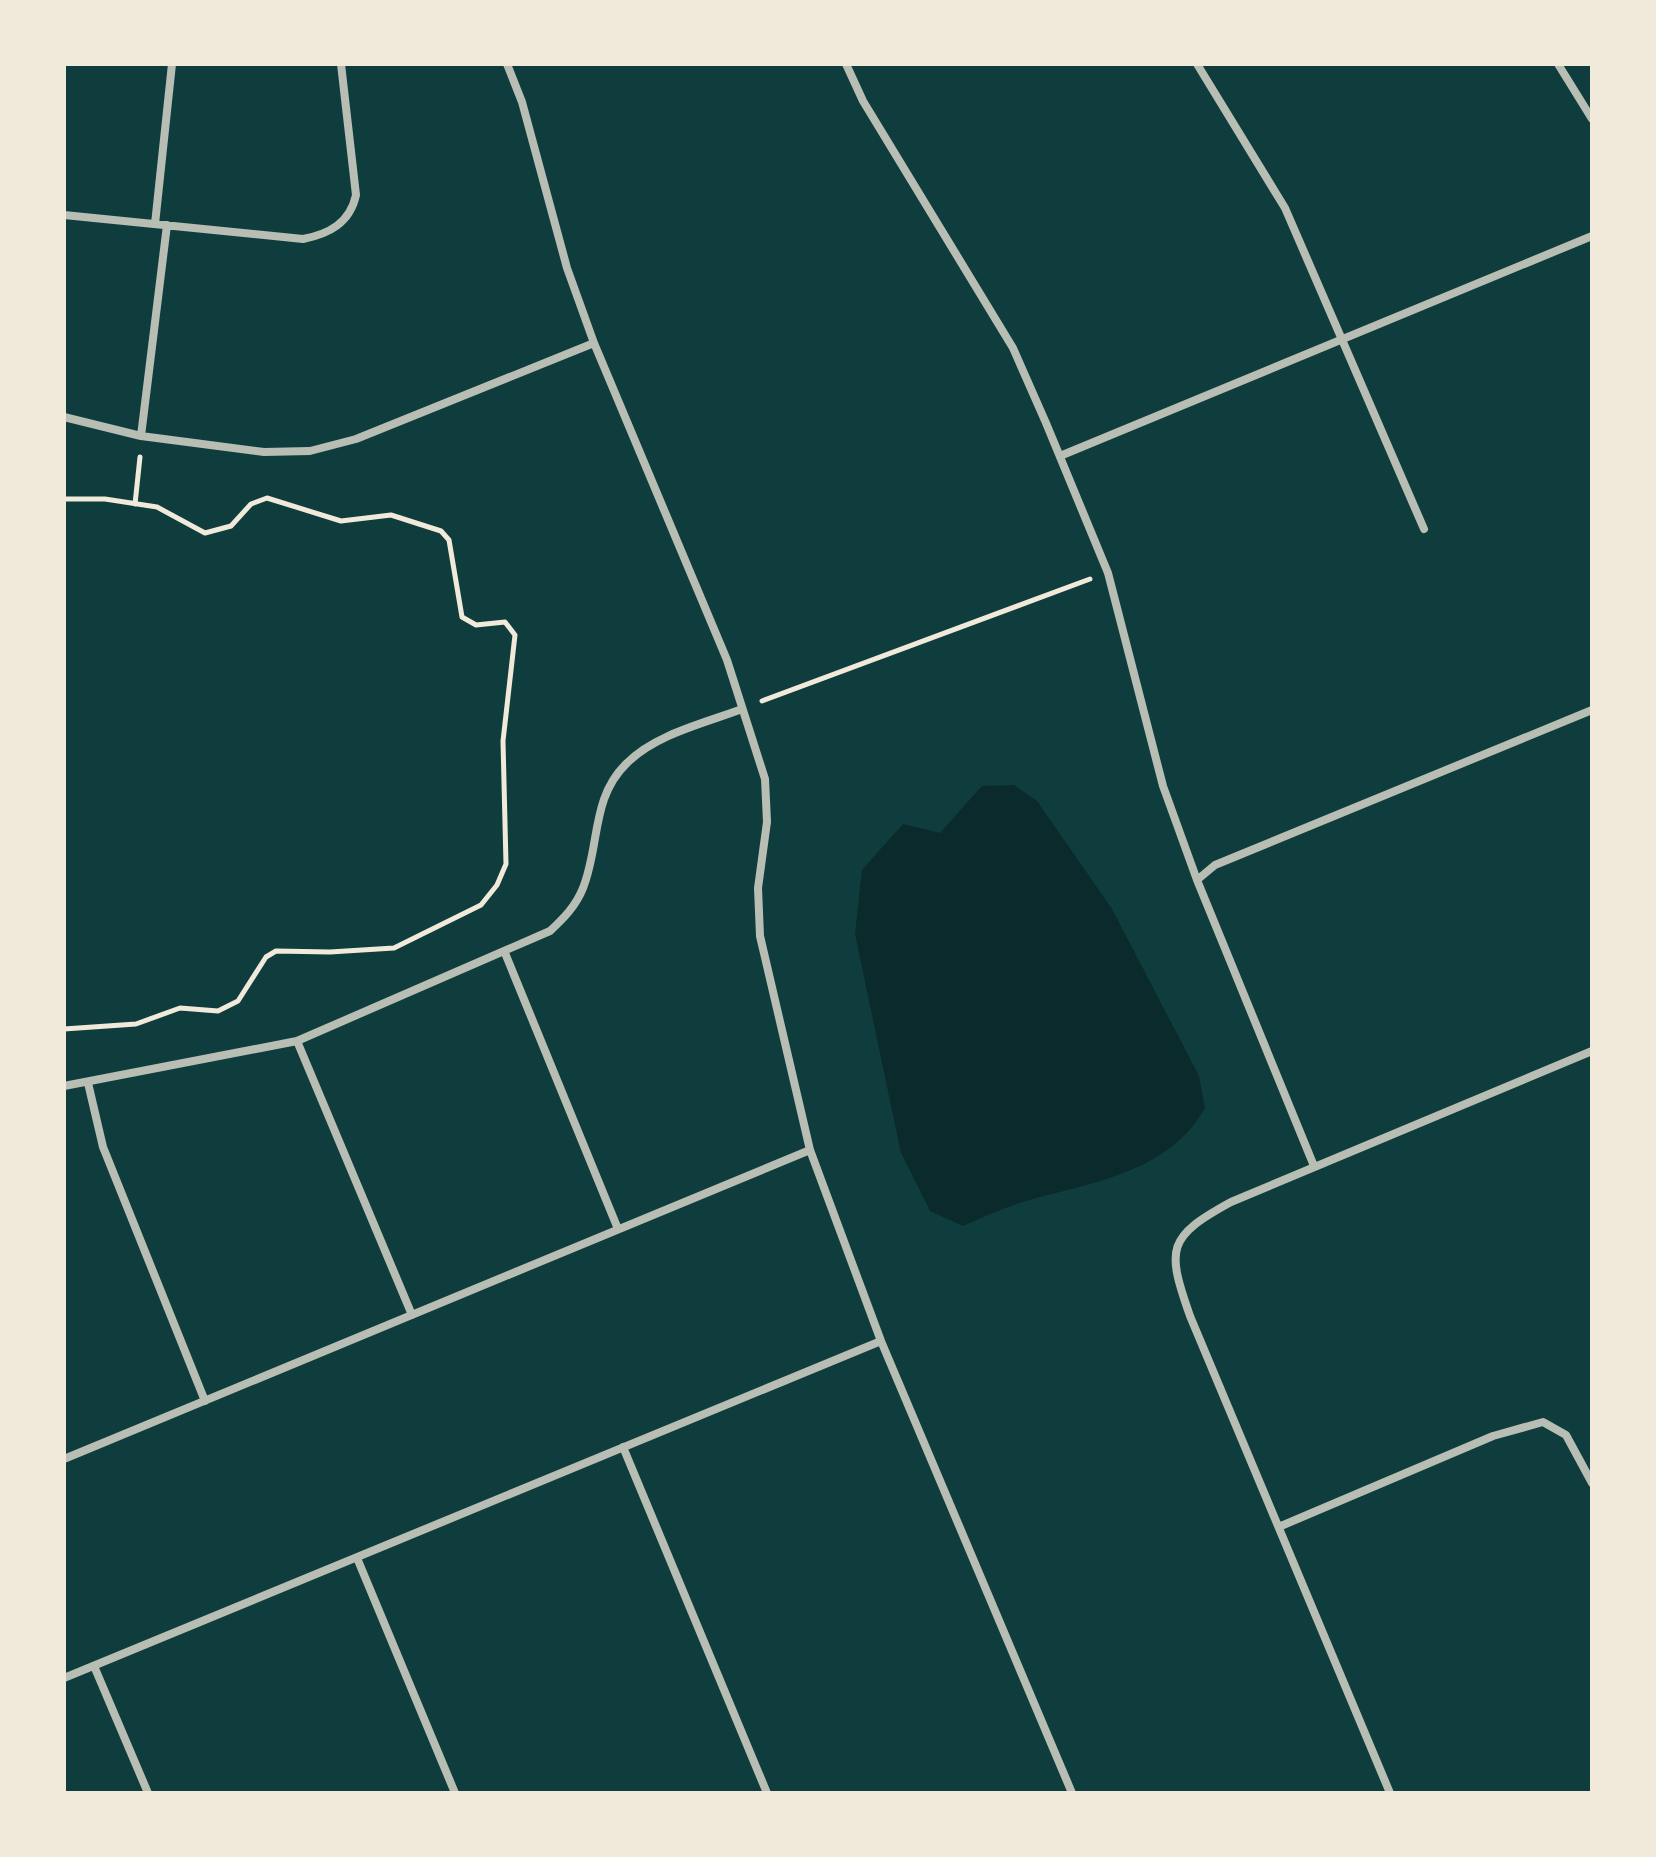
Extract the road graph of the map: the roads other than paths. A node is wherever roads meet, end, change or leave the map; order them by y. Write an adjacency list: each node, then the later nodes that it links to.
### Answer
1 (172, 64): 9 (street)
2 (341, 64): 10 (street)
3 (507, 64): 13 (street)
4 (846, 64): 16 (street)
5 (1197, 64): 12 (street)
6 (1558, 64): 7 (street)
7 (1592, 119)
8 (64, 215): 9 (street)
9 (155, 224): 10 (street)
10 (167, 225): 15 (street)
11 (1592, 236): 12 (street)
12 (1341, 340): 16 (street); 17 (street)
13 (594, 343): 15 (street); 18 (street)
14 (64, 417): 15 (street)
15 (141, 436)
16 (1060, 456): 20 (street)
17 (1424, 529)
18 (742, 709): 21 (street); 26 (street)
19 (1592, 710): 20 (street)
20 (1197, 880): 27 (street)
21 (505, 953): 22 (street); 28 (street)
22 (297, 1041): 24 (street); 29 (street)
23 (1592, 1051): 27 (street)
24 (88, 1083): 25 (street); 31 (street)
25 (64, 1086)
26 (810, 1150): 28 (street); 30 (street)
27 (1314, 1166): 35 (street)
28 (618, 1229): 29 (street)
29 (412, 1315): 31 (street)
30 (881, 1341): 32 (street); 42 (street)
31 (205, 1401): 33 (street)
32 (623, 1447): 36 (street); 41 (street)
33 (64, 1459)
34 (1592, 1483): 35 (street)
35 (1281, 1526): 43 (street)
36 (357, 1558): 37 (street); 40 (street)
37 (94, 1666): 38 (street); 39 (street)
38 (64, 1678)
39 (148, 1793)
40 (455, 1793)
41 (767, 1793)
42 (1072, 1793)
43 (1390, 1793)

